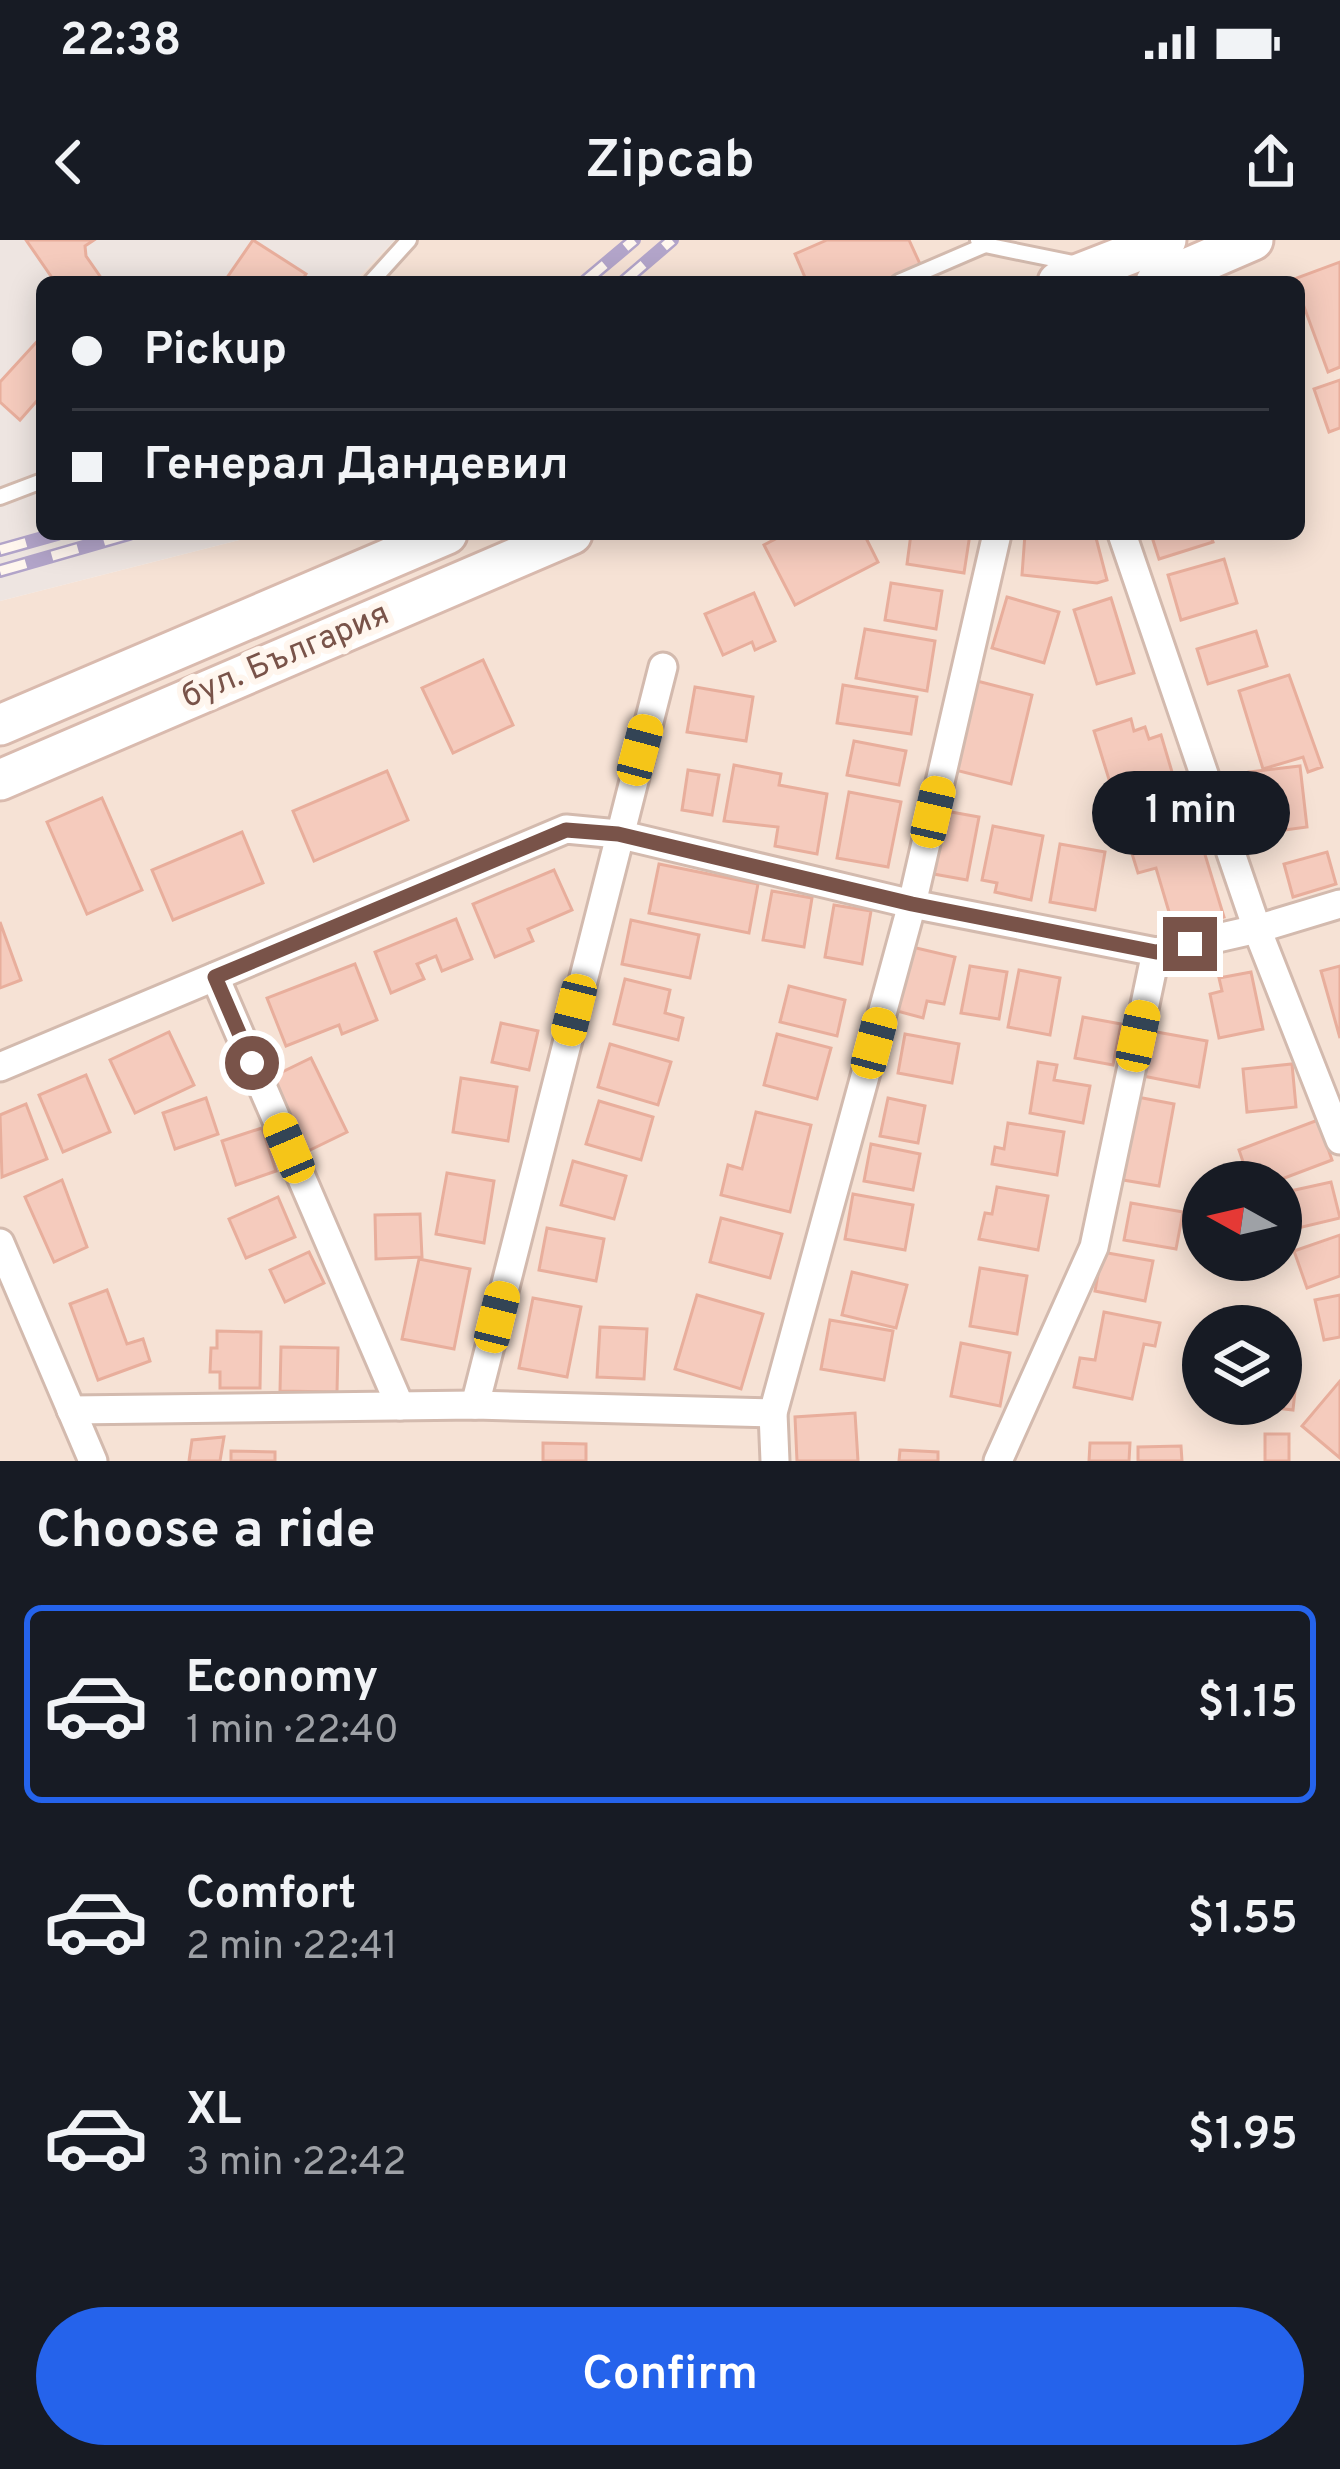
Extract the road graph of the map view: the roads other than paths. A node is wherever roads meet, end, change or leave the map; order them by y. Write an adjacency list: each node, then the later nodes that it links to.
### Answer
1 (409, 240): 6 (lane)
2 (1166, 240): 5 (main road)
3 (1253, 240): 9 (main road)
4 (982, 242): 5 (lane); 7 (lane)
5 (1099, 269): 8 (main road)
6 (376, 276)
7 (911, 276)
8 (1077, 276)
9 (1170, 276)
10 (36, 483): 11 (lane)
11 (0, 497)
12 (433, 540): 17 (main road, бул. България)
13 (558, 540): 18 (main road, бул. България)
14 (996, 540): 20 (street)
15 (1124, 540): 22 (street)
16 (662, 667): 19 (street)
17 (0, 725)
18 (0, 780)
19 (618, 834): 20 (street); 24 (street); 28 (street)
20 (912, 904): 23 (street); 31 (street)
21 (1340, 904): 22 (street)
22 (1257, 929): 23 (street); 26 (street)
23 (1156, 952): 34 (street)
24 (215, 977): 25 (street); 29 (street)
25 (0, 1067)
26 (1340, 1141)
27 (0, 1243): 30 (street)
28 (475, 1405): 29 (street); 31 (street)
29 (400, 1406): 30 (street)
30 (71, 1410): 32 (street)
31 (773, 1413): 33 (street)
32 (93, 1461)
33 (775, 1461)
34 (998, 1461)

